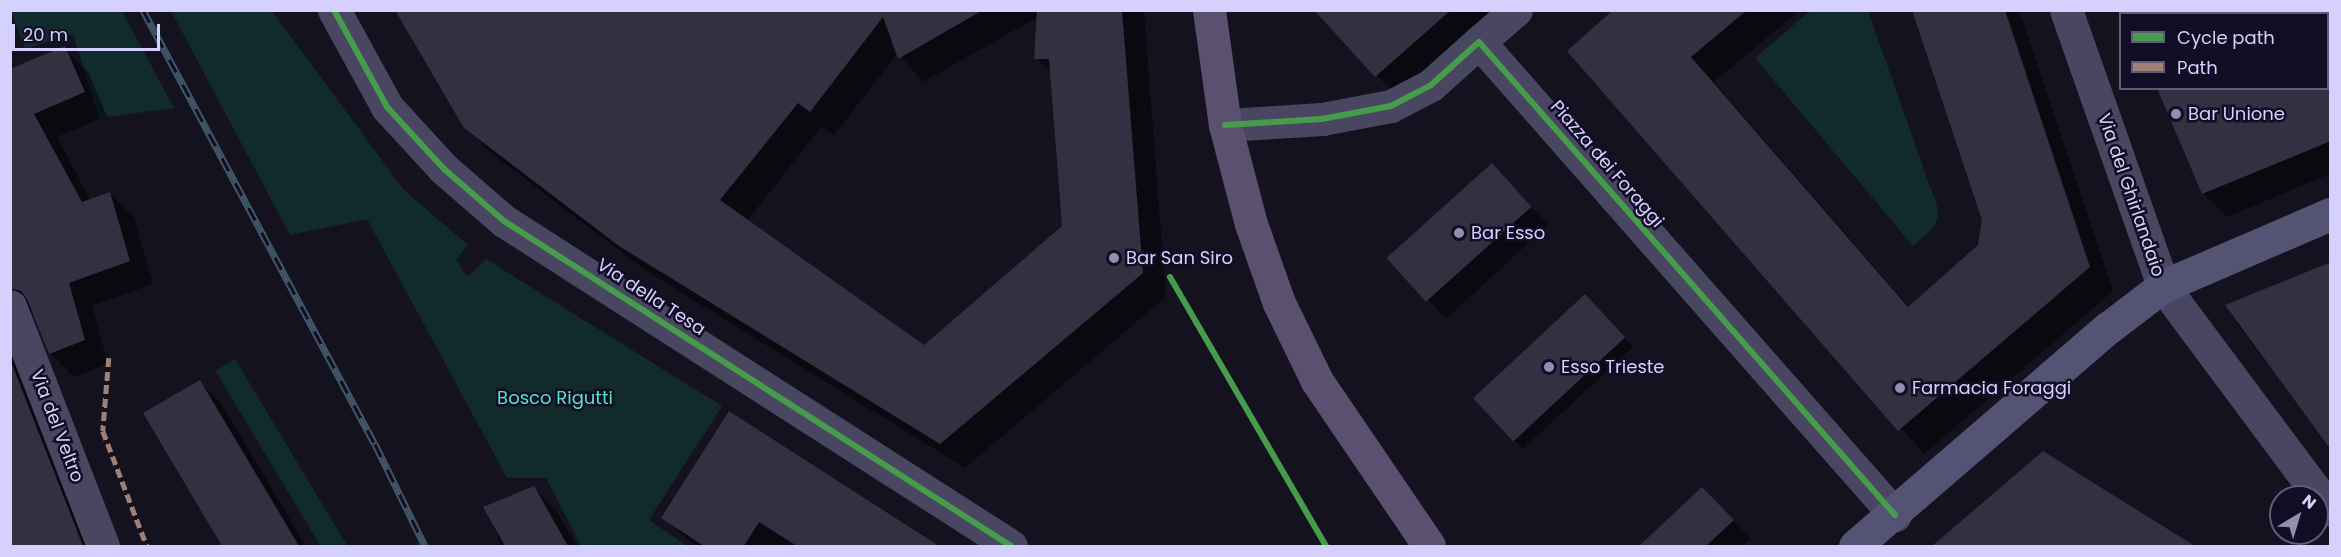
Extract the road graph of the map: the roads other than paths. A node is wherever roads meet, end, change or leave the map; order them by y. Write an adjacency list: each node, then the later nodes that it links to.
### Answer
1 (334, 10): 13 (street, Via della Tesa)
2 (1209, 10): 6 (main road)
3 (1516, 10): 5 (street)
4 (2066, 10): 8 (street, Via del Ghirlandaio)
5 (1479, 42): 6 (street); 11 (street, Piazza dei Foraggi)
6 (1225, 125): 14 (main road)
7 (2331, 214): 8 (main road)
8 (2163, 286): 10 (street, Via del Ghirlandaio); 11 (main road)
9 (10, 306): 12 (street, Via del Veltro)
10 (2331, 510)
11 (1895, 515): 15 (main road)
12 (103, 546)
13 (1011, 546)
14 (1429, 546)
15 (1855, 546)

